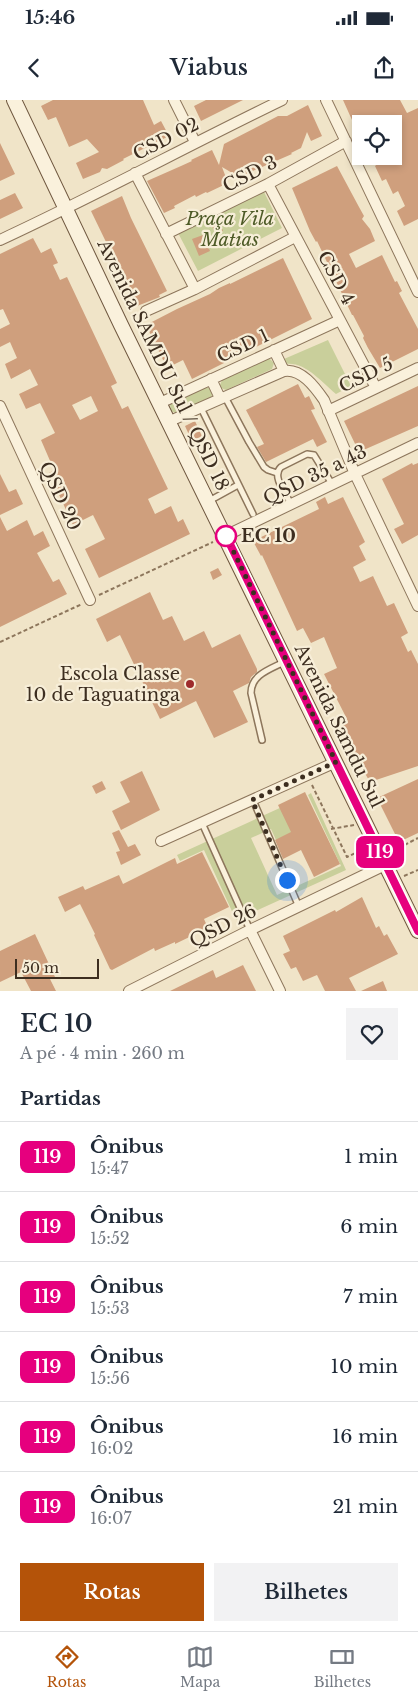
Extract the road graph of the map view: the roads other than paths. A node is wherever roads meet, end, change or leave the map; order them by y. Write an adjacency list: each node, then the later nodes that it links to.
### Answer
1 (14, 100): 9 (street, Avenida SAMDU Sul / QSD 18)
2 (174, 100): 6 (street)
3 (282, 100): 6 (street, CSD 02)
4 (326, 100): 5 (street)
5 (346, 141): 8 (street, CSD 3); 14 (street)
6 (195, 142): 7 (street, CSD 02)
7 (136, 173): 9 (street, CSD 02); 10 (street)
8 (268, 184): 10 (street, CSD 3); 11 (street, CSD 4)
9 (67, 209): 12 (street, CSD 02); 23 (street, Avenida SAMDU Sul / QSD 18)
10 (166, 234): 13 (street)
11 (295, 237): 13 (street); 16 (street, CSD 4)
12 (0, 240)
13 (195, 289): 15 (street)
14 (418, 292)
15 (146, 311)
16 (340, 320): 17 (street, CSD 1); 21 (street, CSD 4)
17 (274, 350): 19 (street); 20 (street, CSD 1)
18 (418, 368): 21 (street, CSD 5)
19 (284, 370): 22 (street); 26 (street)
20 (211, 379): 22 (street); 23 (street, CSD 1)
21 (376, 388): 26 (street, CSD 5)
22 (223, 397): 25 (street); 29 (lane)
23 (160, 403): 27 (street, Avenida SAMDU Sul / QSD 18)
24 (0, 406): 37 (street, QSD 20)
25 (201, 408): 27 (street); 32 (lane)
26 (328, 411): 30 (street)
27 (170, 422): 33 (street, Avenida SAMDU Sul / QSD 18)
28 (418, 442): 30 (street, QSD 35 a 43)
29 (277, 473): 31 (lane); 34 (lane)
30 (354, 474): 31 (street, QSD 35 a 43); 38 (street)
31 (332, 484): 34 (street, QSD 35 a 43)
32 (238, 485): 33 (lane); 35 (lane)
33 (209, 502): 36 (street, Avenida SAMDU Sul / QSD 18)
34 (291, 504): 36 (street, QSD 35 a 43)
35 (253, 514)
36 (226, 536): 39 (street, Avenida Samdu Sul)
37 (90, 600)
38 (418, 606)
39 (286, 661): 40 (lane); 41 (street, Avenida Samdu Sul)
40 (262, 740)
41 (336, 762): 42 (street); 45 (street, Avenida Samdu Sul)
42 (252, 800): 43 (street); 46 (lane)
43 (201, 823): 44 (street); 47 (lane)
44 (161, 841)
45 (383, 861): 46 (street, QSD 26); 48 (street, Avenida Samdu Sul)
46 (299, 907): 47 (street, QSD 26)
47 (250, 930): 49 (street, QSD 26); 50 (street)
48 (418, 931)
49 (130, 991)
50 (280, 991)

